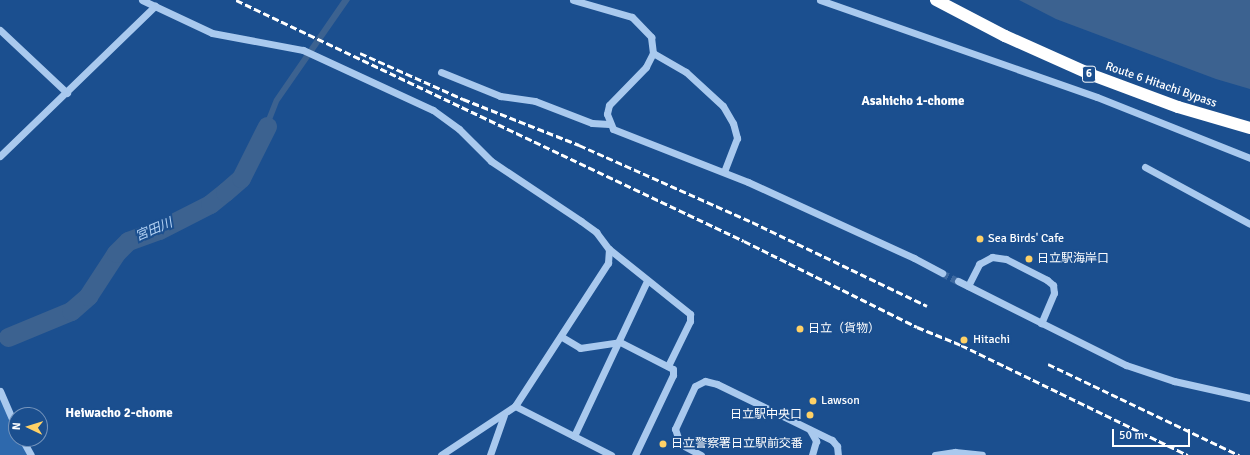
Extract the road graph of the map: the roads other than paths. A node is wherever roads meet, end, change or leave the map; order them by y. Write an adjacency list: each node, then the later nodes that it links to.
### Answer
1 (142, 0): 5 (street)
2 (573, 0): 7 (street)
3 (820, 0): 13 (street)
4 (936, 0): 11 (highway, Route 6 Hitachi Bypass / 6)
5 (155, 6): 9 (street); 17 (street)
6 (0, 30): 9 (street)
7 (653, 53): 10 (street); 15 (street)
8 (441, 72): 10 (street)
9 (67, 93): 12 (street)
10 (609, 124): 15 (street)
11 (1250, 128)
12 (0, 156)
13 (1250, 158)
14 (1145, 167): 16 (street)
15 (724, 172): 18 (street)
16 (1250, 224)
17 (609, 249): 19 (street); 23 (street)
18 (942, 273)
19 (647, 281): 24 (street); 25 (street)
20 (958, 281): 21 (street)
21 (968, 286): 22 (street); 22 (street)
22 (1041, 323): 27 (street)
23 (562, 336): 24 (street); 28 (street)
24 (620, 342): 25 (street); 32 (street)
25 (668, 366): 36 (street)
26 (0, 391): 29 (street)
27 (1250, 398)
28 (515, 406): 30 (street); 32 (street)
29 (8, 410)
30 (504, 415): 33 (street); 34 (street)
31 (809, 428): 37 (street); 38 (street); 39 (street)
32 (574, 436): 35 (street)
33 (441, 455)
34 (490, 455)
35 (612, 455)
36 (635, 455)
37 (701, 455)
38 (812, 455)
39 (838, 455)
40 (935, 455): 41 (street)
41 (982, 455)

